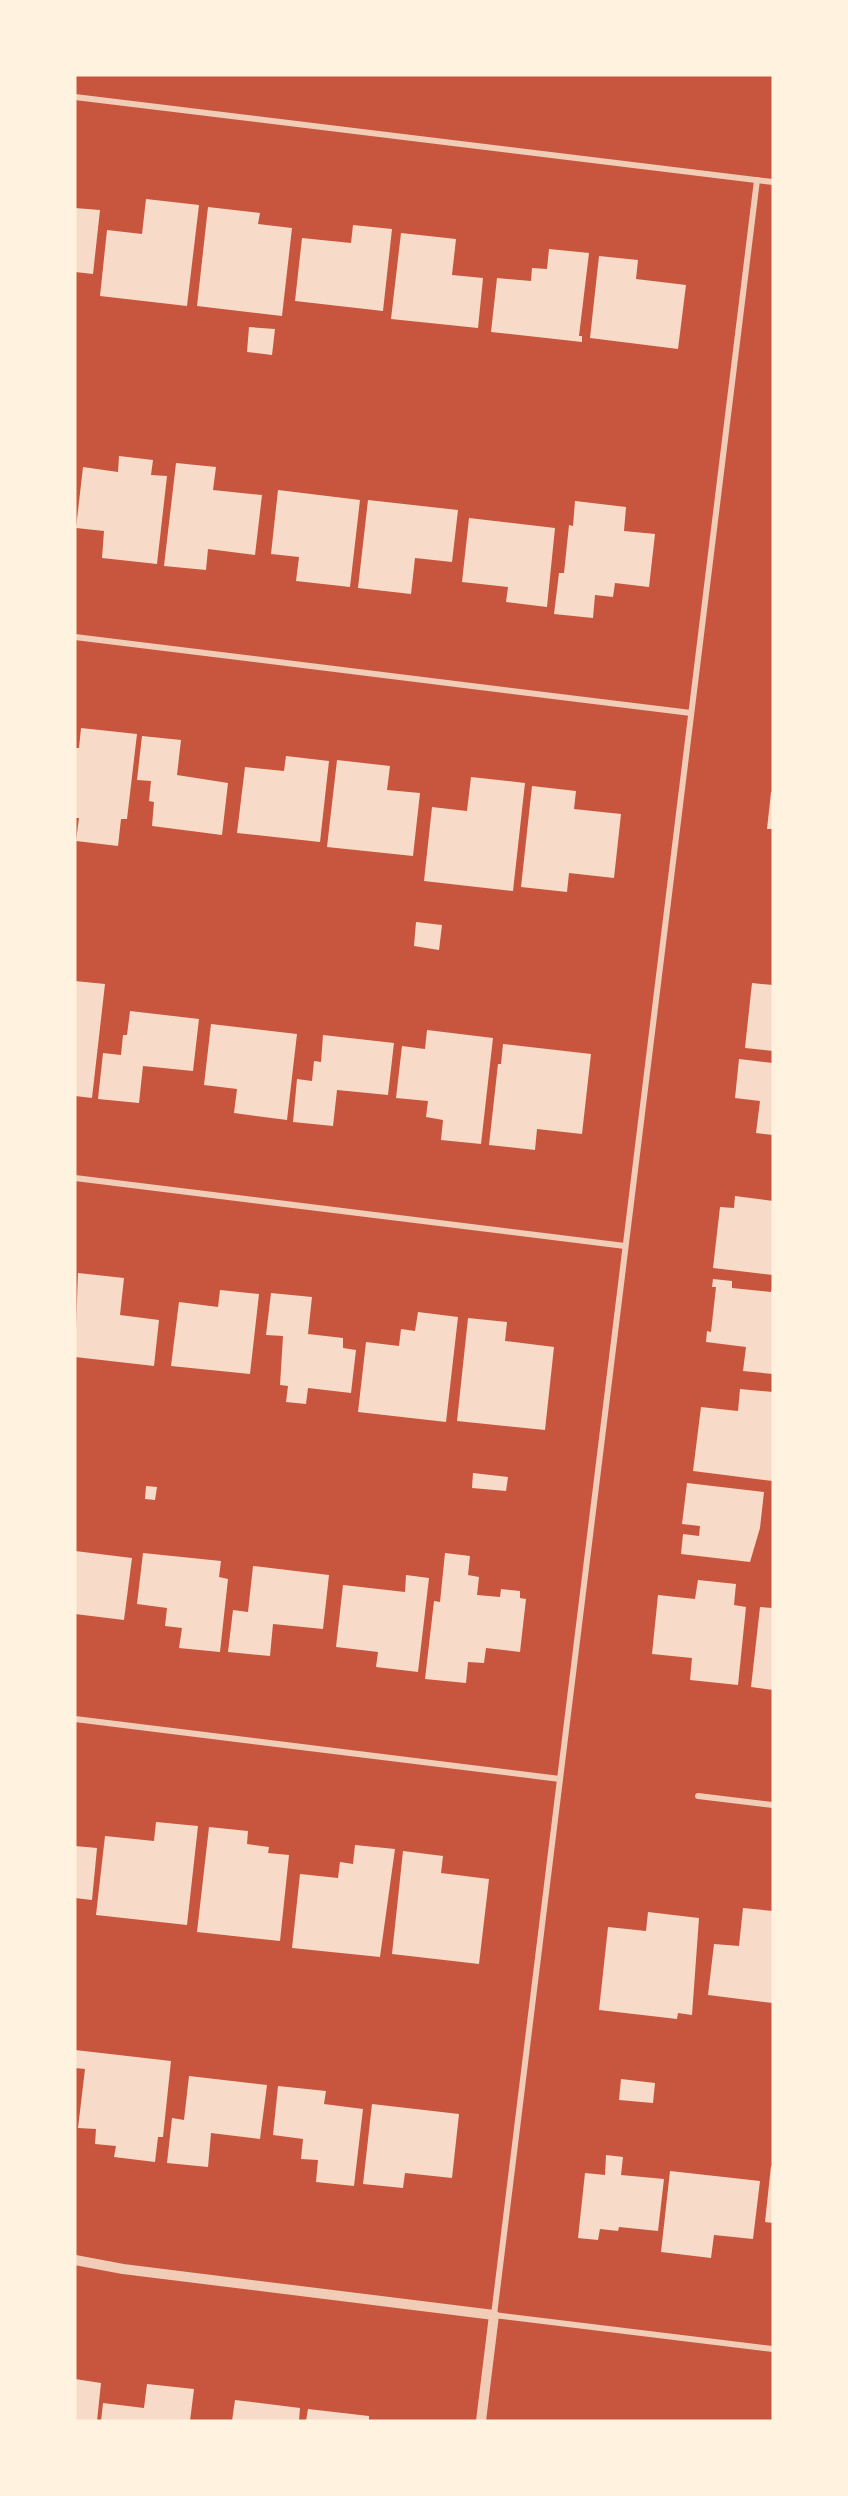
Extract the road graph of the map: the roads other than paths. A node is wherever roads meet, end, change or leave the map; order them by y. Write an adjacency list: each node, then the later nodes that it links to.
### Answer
1 (75, 97): 2 (street)
2 (757, 180): 3 (street); 5 (street)
3 (773, 182)
4 (75, 637): 5 (street)
5 (691, 713): 7 (street)
6 (75, 1178): 7 (street)
7 (625, 1246): 9 (street)
8 (75, 1719): 9 (street)
9 (560, 1779): 13 (street)
10 (698, 1796): 11 (street)
11 (773, 1805)
12 (75, 2260): 13 (street)
13 (494, 2315): 14 (street); 15 (street)
14 (773, 2349)
15 (481, 2421)

